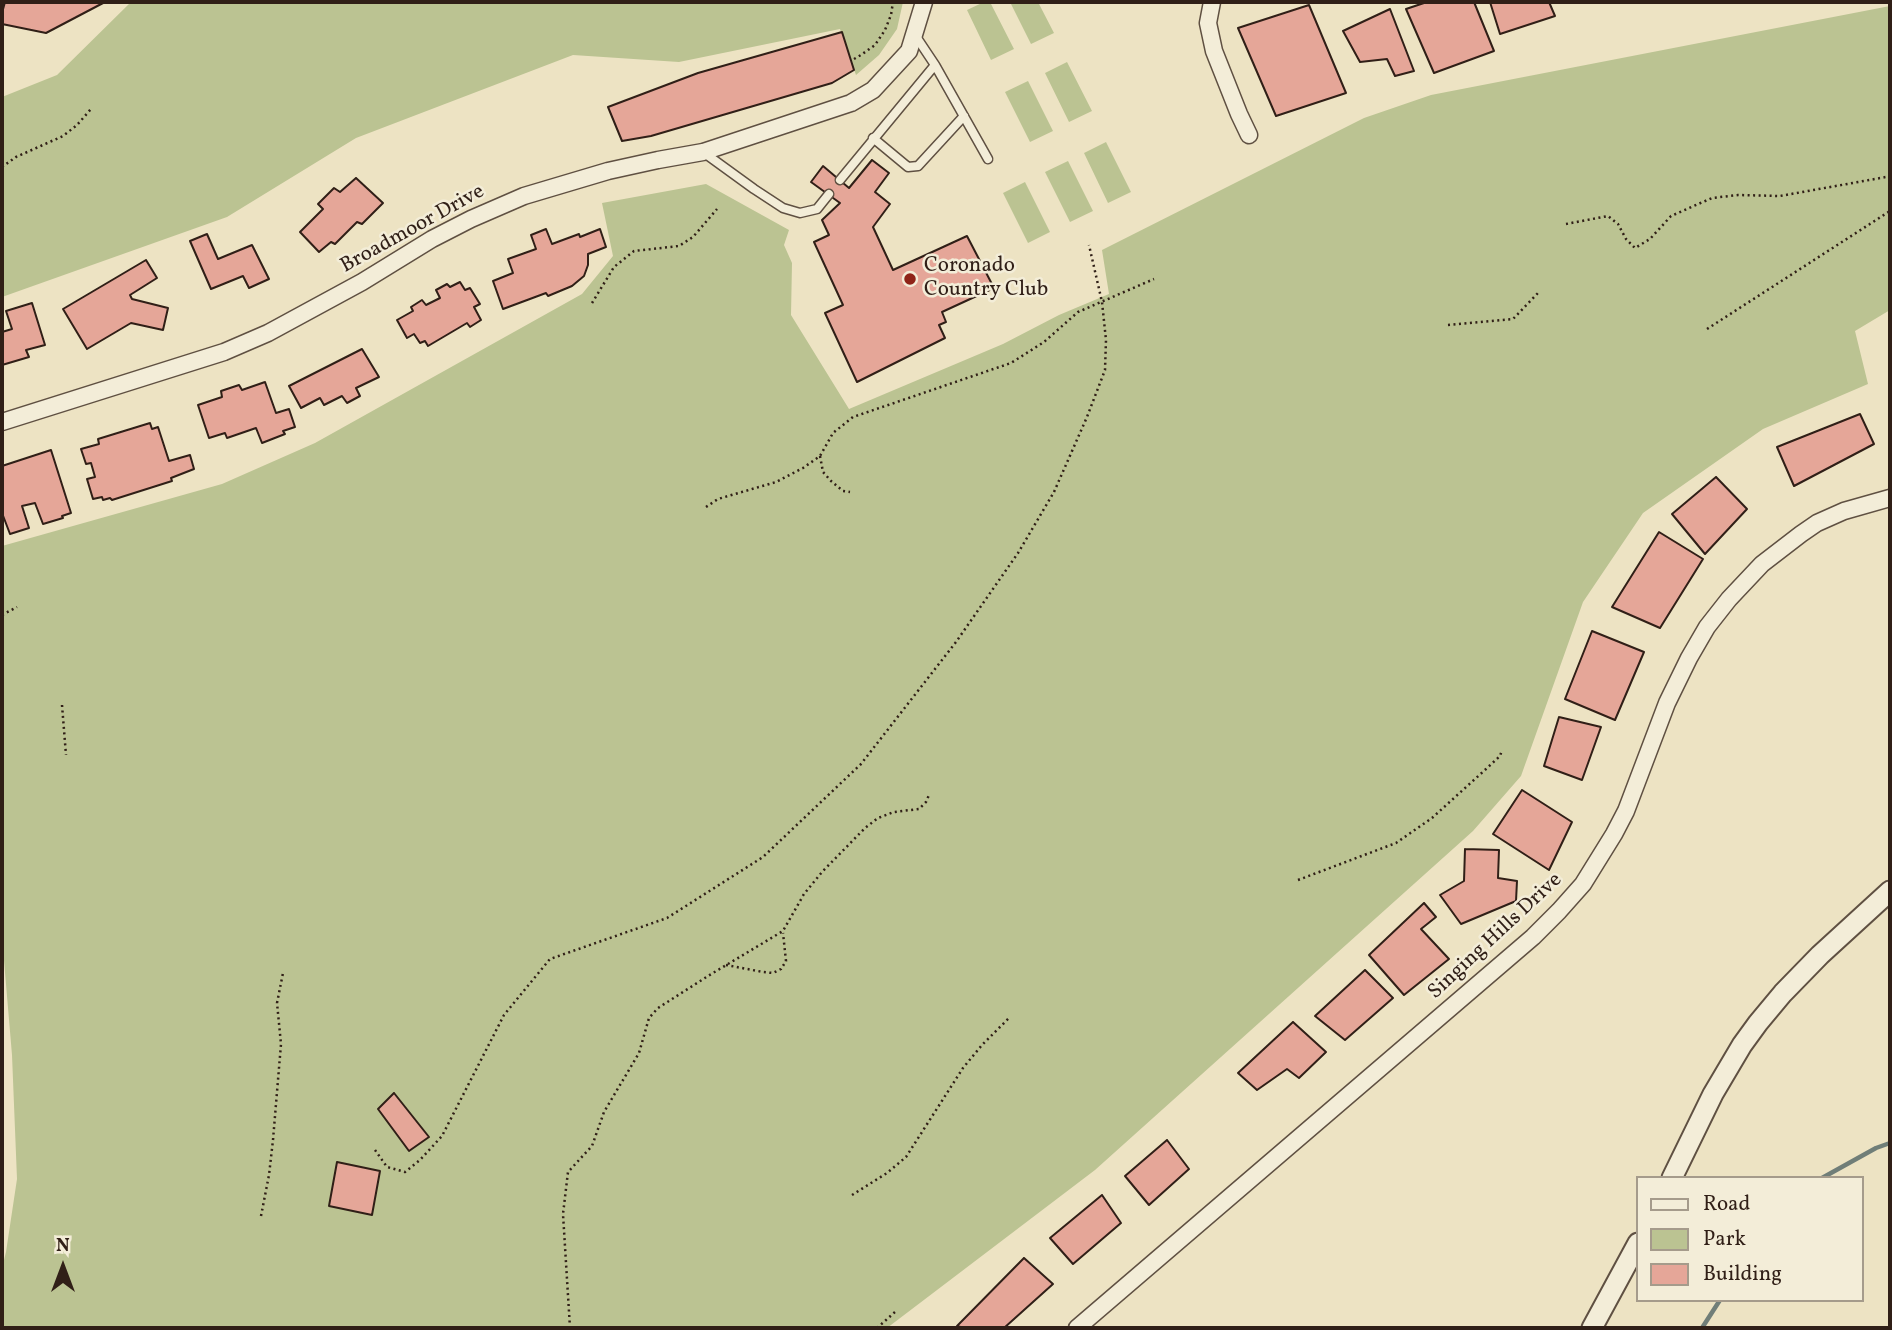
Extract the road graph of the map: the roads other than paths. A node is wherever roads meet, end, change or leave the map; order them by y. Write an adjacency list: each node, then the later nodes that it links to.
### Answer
1 (924, 2): 3 (street, Broadmoor Drive)
2 (1212, 2): 6 (street)
3 (915, 35): 4 (lane); 8 (street, Broadmoor Drive)
4 (935, 65): 5 (lane); 7 (lane)
5 (964, 116): 7 (lane); 9 (lane)
6 (1249, 135)
7 (873, 138): 10 (lane)
8 (703, 152): 11 (lane); 12 (street, Broadmoor Drive)
9 (989, 159)
10 (840, 180)
11 (829, 194)
12 (2, 422)
13 (1890, 498): 17 (street, Singing Hills Drive)
14 (1890, 891): 15 (street)
15 (1673, 1176)
16 (1636, 1247): 18 (street)
17 (1077, 1328)
18 (1592, 1328)

